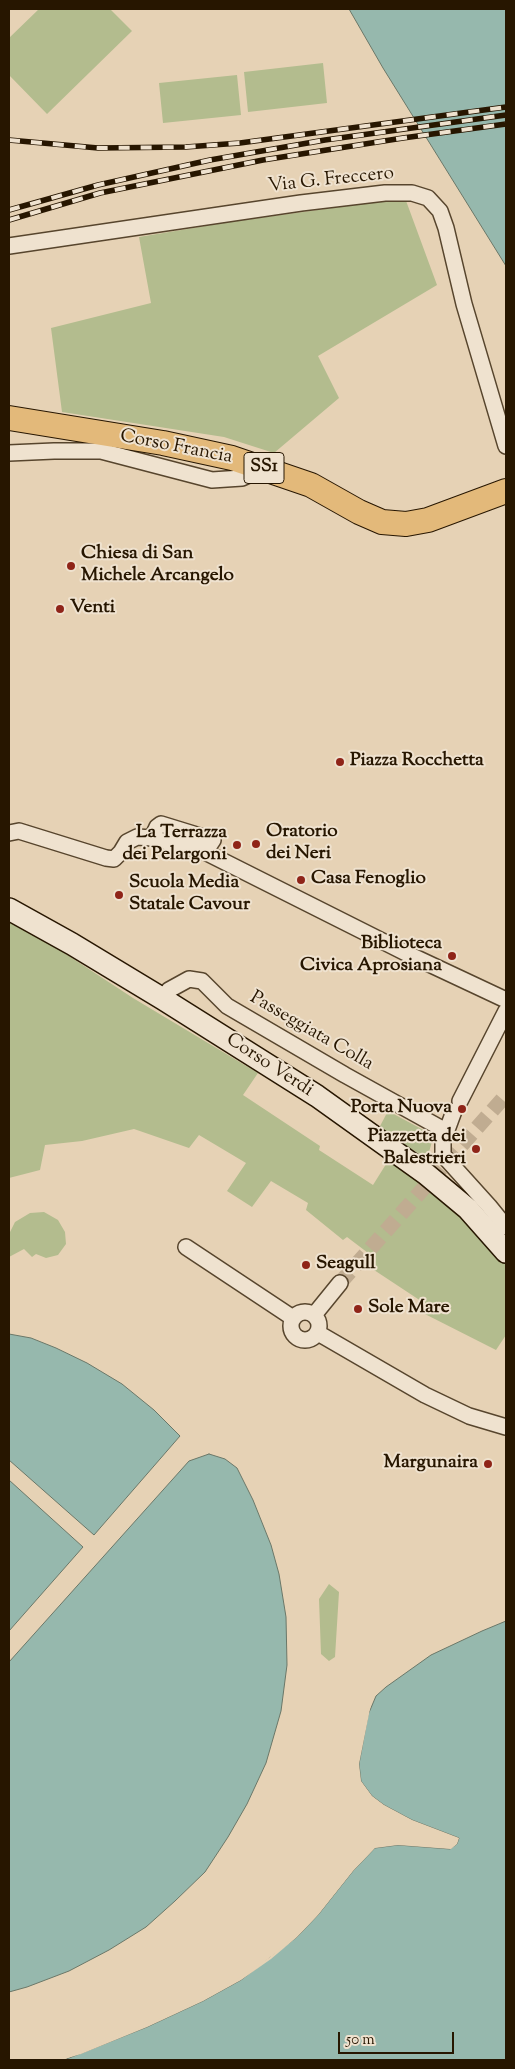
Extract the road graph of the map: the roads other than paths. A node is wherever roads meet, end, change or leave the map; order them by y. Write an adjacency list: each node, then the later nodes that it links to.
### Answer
1 (9, 246): 3 (street, Via G. Freccero)
2 (9, 418): 5 (main road, Corso Francia / SS1)
3 (506, 446)
4 (9, 453): 5 (street)
5 (264, 468): 6 (main road, Corso Francia / SS1)
6 (506, 491)
7 (9, 834): 10 (street)
8 (9, 909): 9 (main road, Corso Verdi)
9 (163, 999): 12 (street, Passeggiata Colla); 15 (main road, Corso Verdi)
10 (506, 1000)
11 (506, 1011): 12 (street)
12 (446, 1131): 13 (street)
13 (506, 1227)
14 (186, 1247): 18 (street)
15 (506, 1252)
16 (340, 1283): 17 (street)
17 (314, 1315): 18 (street); 19 (street)
18 (294, 1318): 19 (street)
19 (318, 1333): 20 (street)
20 (506, 1427)

